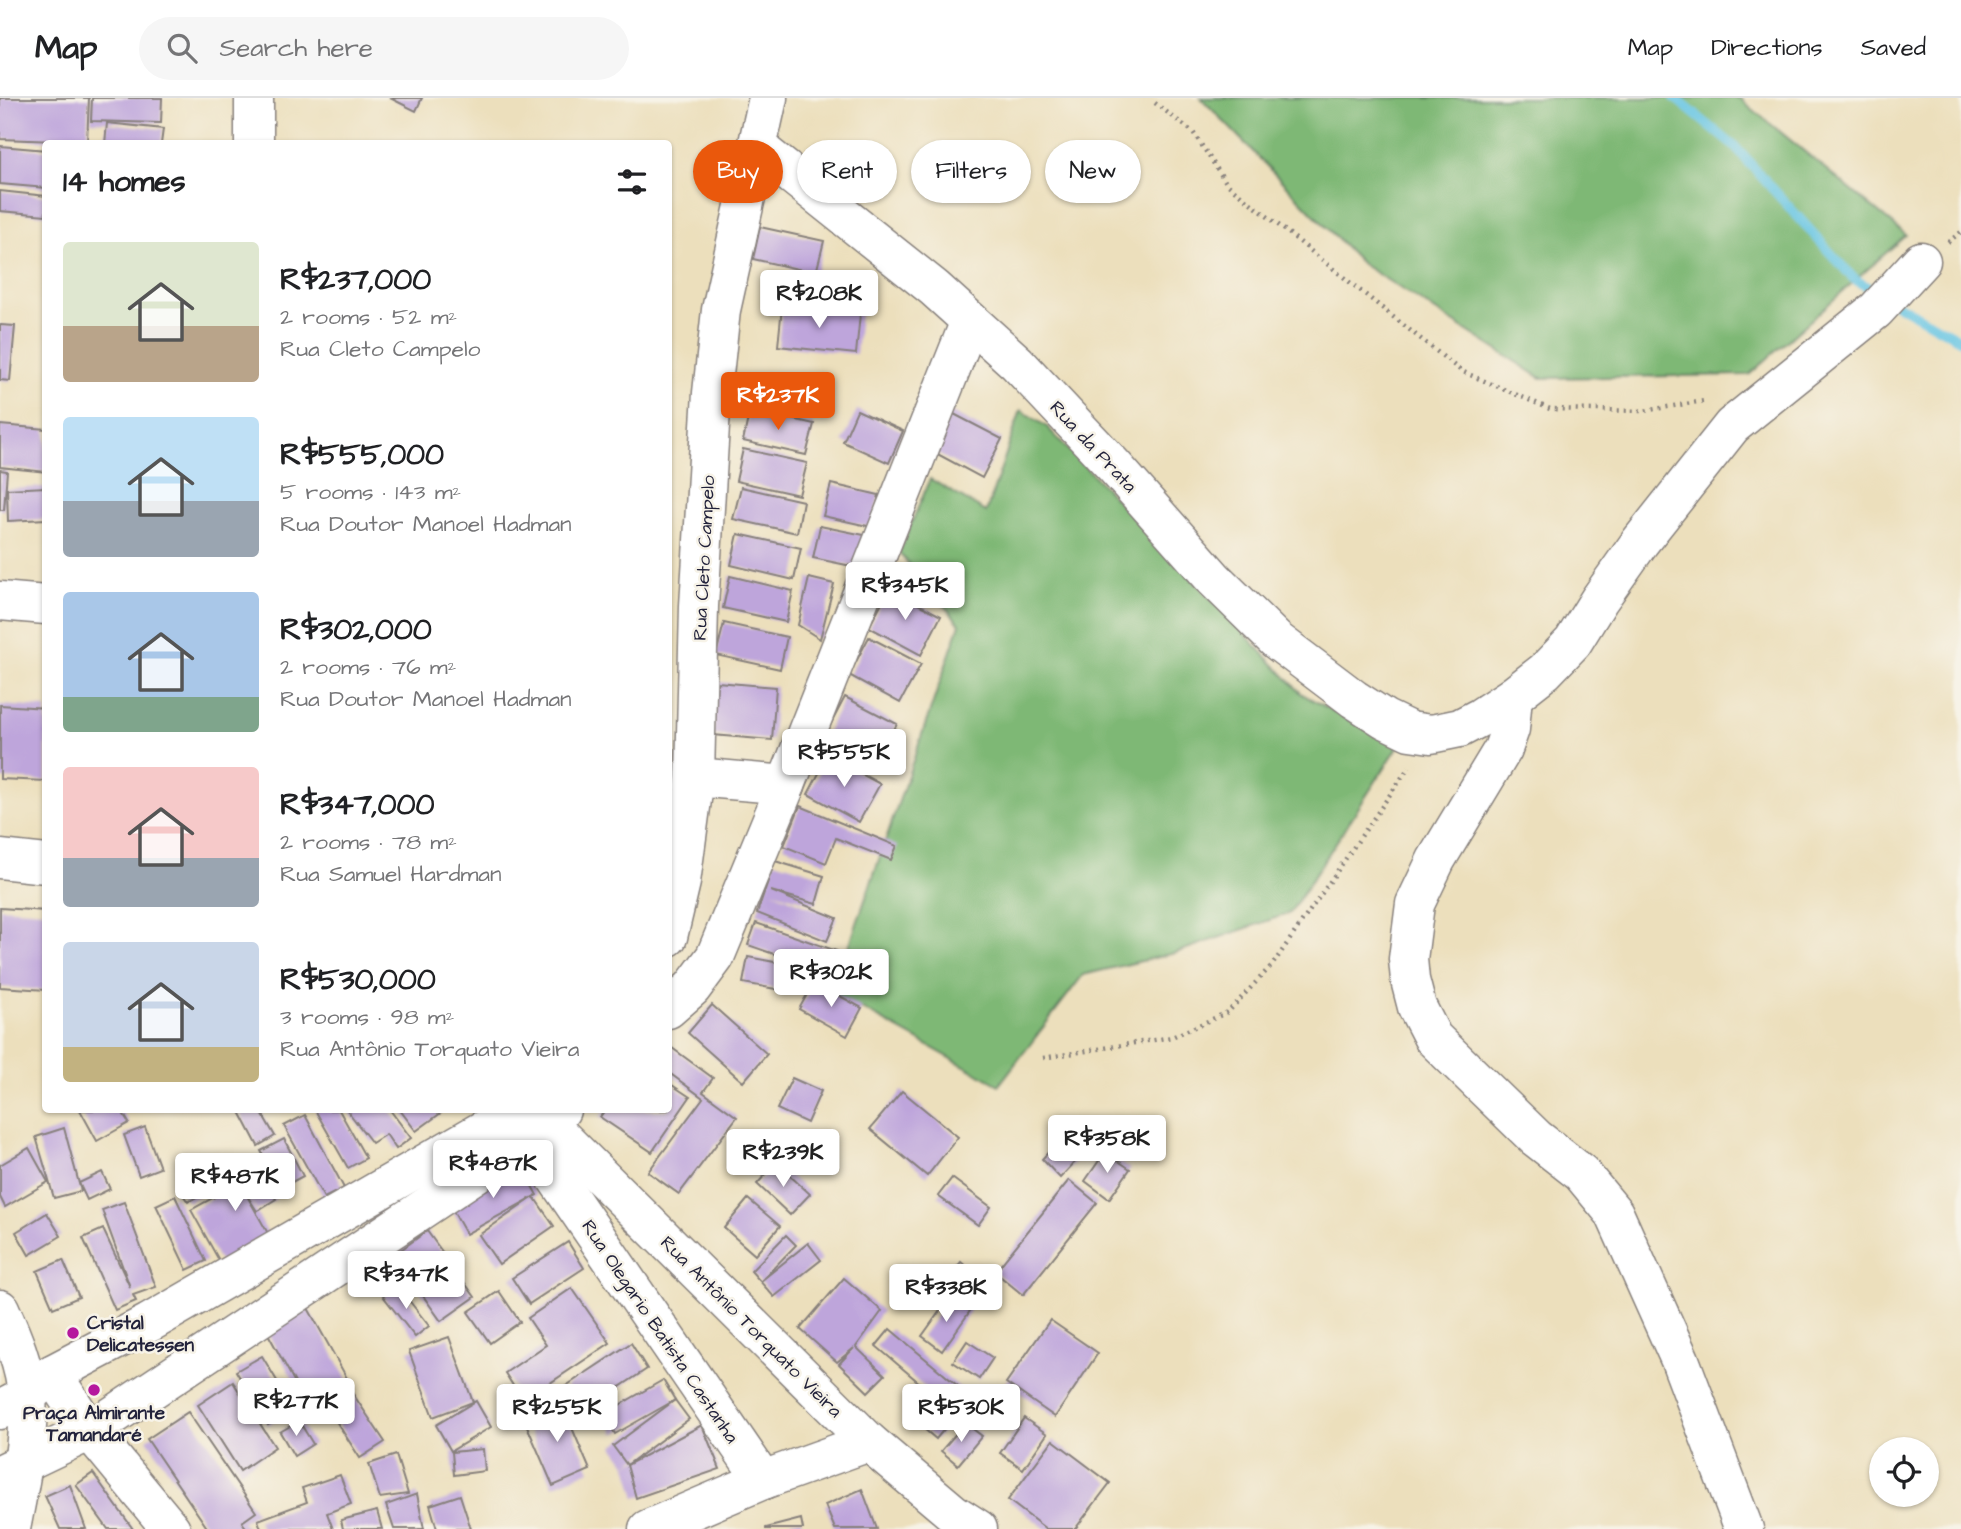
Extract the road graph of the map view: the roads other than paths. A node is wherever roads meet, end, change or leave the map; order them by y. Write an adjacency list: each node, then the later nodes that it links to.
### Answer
1 (254, 98): 3 (street)
2 (768, 98): 4 (street, Rua Cleto Campelo)
3 (254, 140)
4 (759, 140)
5 (783, 168): 8 (street, Rua da Prata)
6 (745, 203): 12 (street, Rua Cleto Campelo)
7 (1921, 261): 11 (street)
8 (970, 321): 11 (street, Rua da Prata); 13 (street)
9 (0, 601): 10 (street)
10 (42, 605)
11 (1513, 696): 29 (street)
12 (695, 777): 13 (street); 16 (street, Rua Cleto Campelo)
13 (786, 785): 17 (street)
14 (0, 859): 15 (street)
15 (42, 864)
16 (672, 920)
17 (672, 1006)
18 (534, 1117): 20 (street); 21 (street); 22 (street, Rua Antônio Torquato Vieira); 24 (street, Rua Olegario Batista Castanha)
19 (0, 1309): 20 (street)
20 (26, 1393): 21 (street); 23 (street)
21 (90, 1431): 23 (street); 27 (street)
22 (869, 1442): 24 (street); 25 (street, Rua Antônio Torquato Vieira)
23 (12, 1467): 26 (street)
24 (763, 1480): 28 (street)
25 (964, 1524)
26 (11, 1529)
27 (171, 1529)
28 (649, 1529)
29 (1744, 1529)

